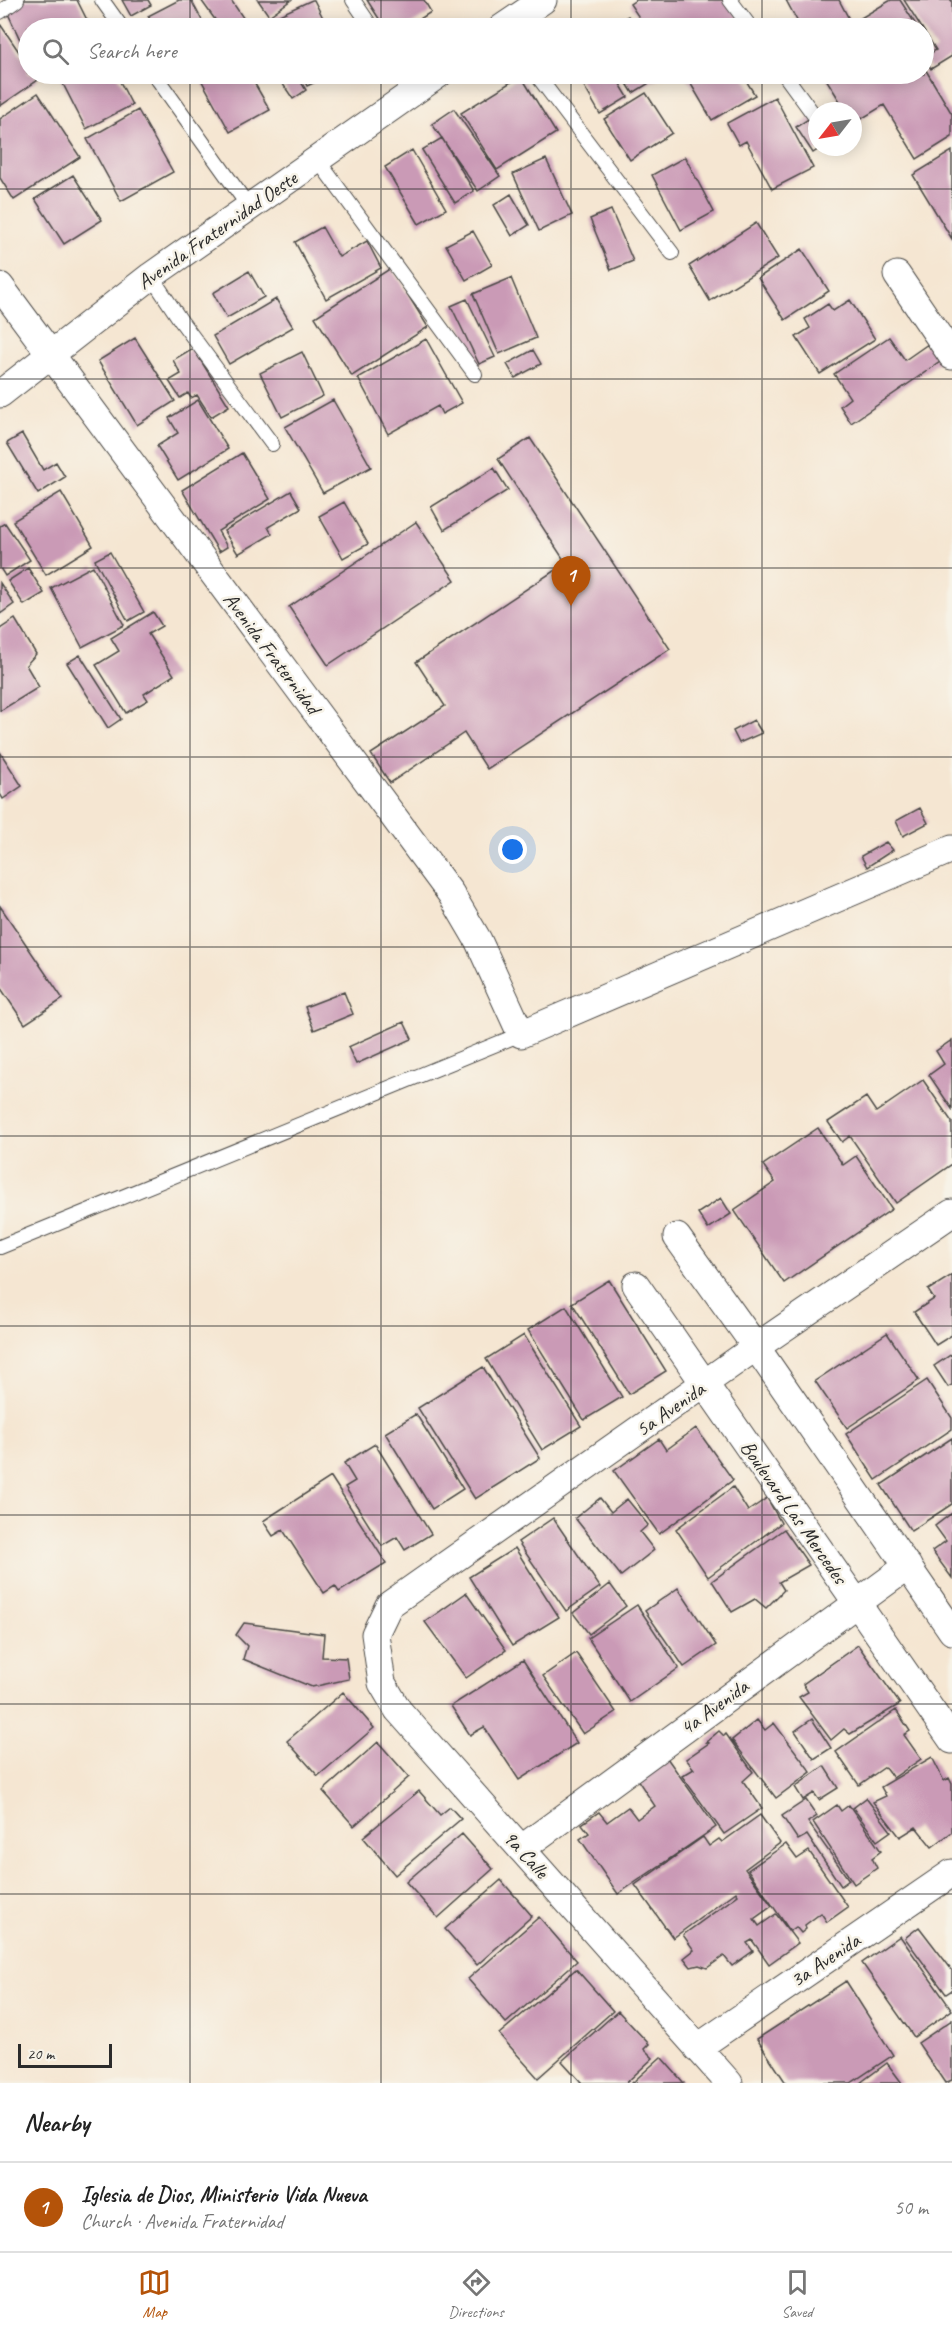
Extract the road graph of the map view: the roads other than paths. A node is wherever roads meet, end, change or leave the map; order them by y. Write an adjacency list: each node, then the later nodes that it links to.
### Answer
1 (17, 0): 6 (lane)
2 (102, 0): 7 (lane)
3 (353, 0): 8 (lane)
4 (543, 0): 9 (street)
5 (730, 0): 10 (lane)
6 (0, 12)
7 (115, 18)
8 (365, 18)
9 (517, 18)
10 (744, 18)
11 (161, 84): 17 (lane)
12 (406, 84): 16 (street, Avenida Fraternidad Oeste)
13 (544, 84): 18 (lane)
14 (791, 84): 15 (lane)
15 (808, 107)
16 (317, 159): 17 (street, Avenida Fraternidad Oeste); 24 (lane)
17 (249, 207): 20 (street, Avenida Fraternidad Oeste)
18 (672, 253)
19 (897, 275): 23 (street)
20 (151, 276): 22 (street, Avenida Fraternidad Oeste); 26 (lane)
21 (0, 286): 22 (street, Avenida Fraternidad)
22 (50, 354): 25 (street, Avenida Fraternidad Oeste); 28 (street, Avenida Fraternidad)
23 (952, 356)
24 (475, 374)
25 (0, 394)
26 (272, 444)
27 (952, 849): 28 (street)
28 (521, 1034): 31 (lane)
29 (952, 1214): 33 (street, 5a Avenida)
30 (677, 1237): 33 (street)
31 (0, 1247)
32 (636, 1285): 34 (street, Boulevard Las Mercedes)
33 (756, 1347): 34 (street, 5a Avenida); 35 (street)
34 (706, 1384): 36 (street, Boulevard Las Mercedes); 37 (street, 5a Avenida)
35 (908, 1566): 36 (street, 4a Avenida); 38 (street)
36 (857, 1603): 39 (street, Boulevard Las Mercedes); 40 (street, 4a Avenida)
37 (389, 1605): 40 (street, 9a Calle)
38 (952, 1631)
39 (952, 1740)
40 (521, 1849): 42 (street, 9a Calle)
41 (952, 1873): 42 (street, 3a Avenida)
42 (697, 2048): 43 (street, 9a Calle)
43 (729, 2083)

